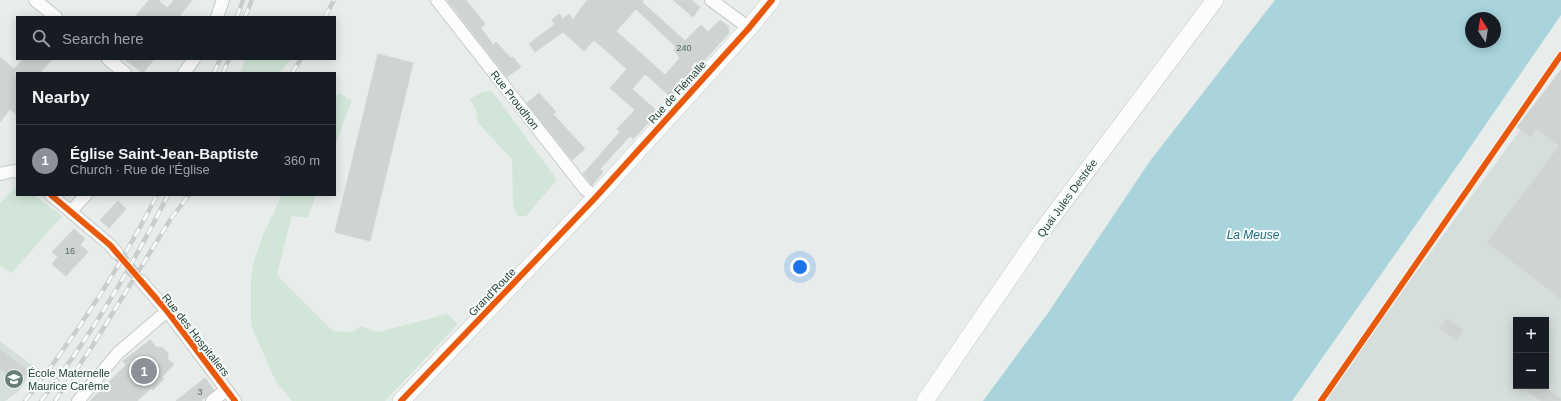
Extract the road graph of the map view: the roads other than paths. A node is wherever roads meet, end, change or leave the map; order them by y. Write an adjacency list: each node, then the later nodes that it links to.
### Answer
1 (35, 0): 7 (street)
2 (223, 0): 8 (street)
3 (437, 0): 18 (street, Rue Proudhon)
4 (711, 0): 9 (street)
5 (772, 0): 9 (street, Rue de Flémalle)
6 (1215, 0): 28 (street, Quai Jules Destrée)
7 (55, 16)
8 (217, 16)
9 (749, 28): 18 (street, Rue de Flémalle)
10 (109, 60): 12 (street)
11 (193, 60): 13 (street)
12 (124, 72)
13 (185, 72)
14 (16, 172): 15 (street)
15 (0, 174)
16 (52, 196): 19 (street)
17 (85, 196): 19 (street)
18 (596, 197): 27 (street, Grand'Route)
19 (70, 211): 20 (street)
20 (118, 253)
21 (141, 282): 22 (street, Rue des Hospitaliers)
22 (167, 311): 23 (street, Rue des Hospitaliers); 24 (street)
23 (226, 390): 25 (street); 26 (street, Rue des Hospitaliers)
24 (78, 401)
25 (212, 401)
26 (235, 401)
27 (401, 401)
28 (925, 401)

